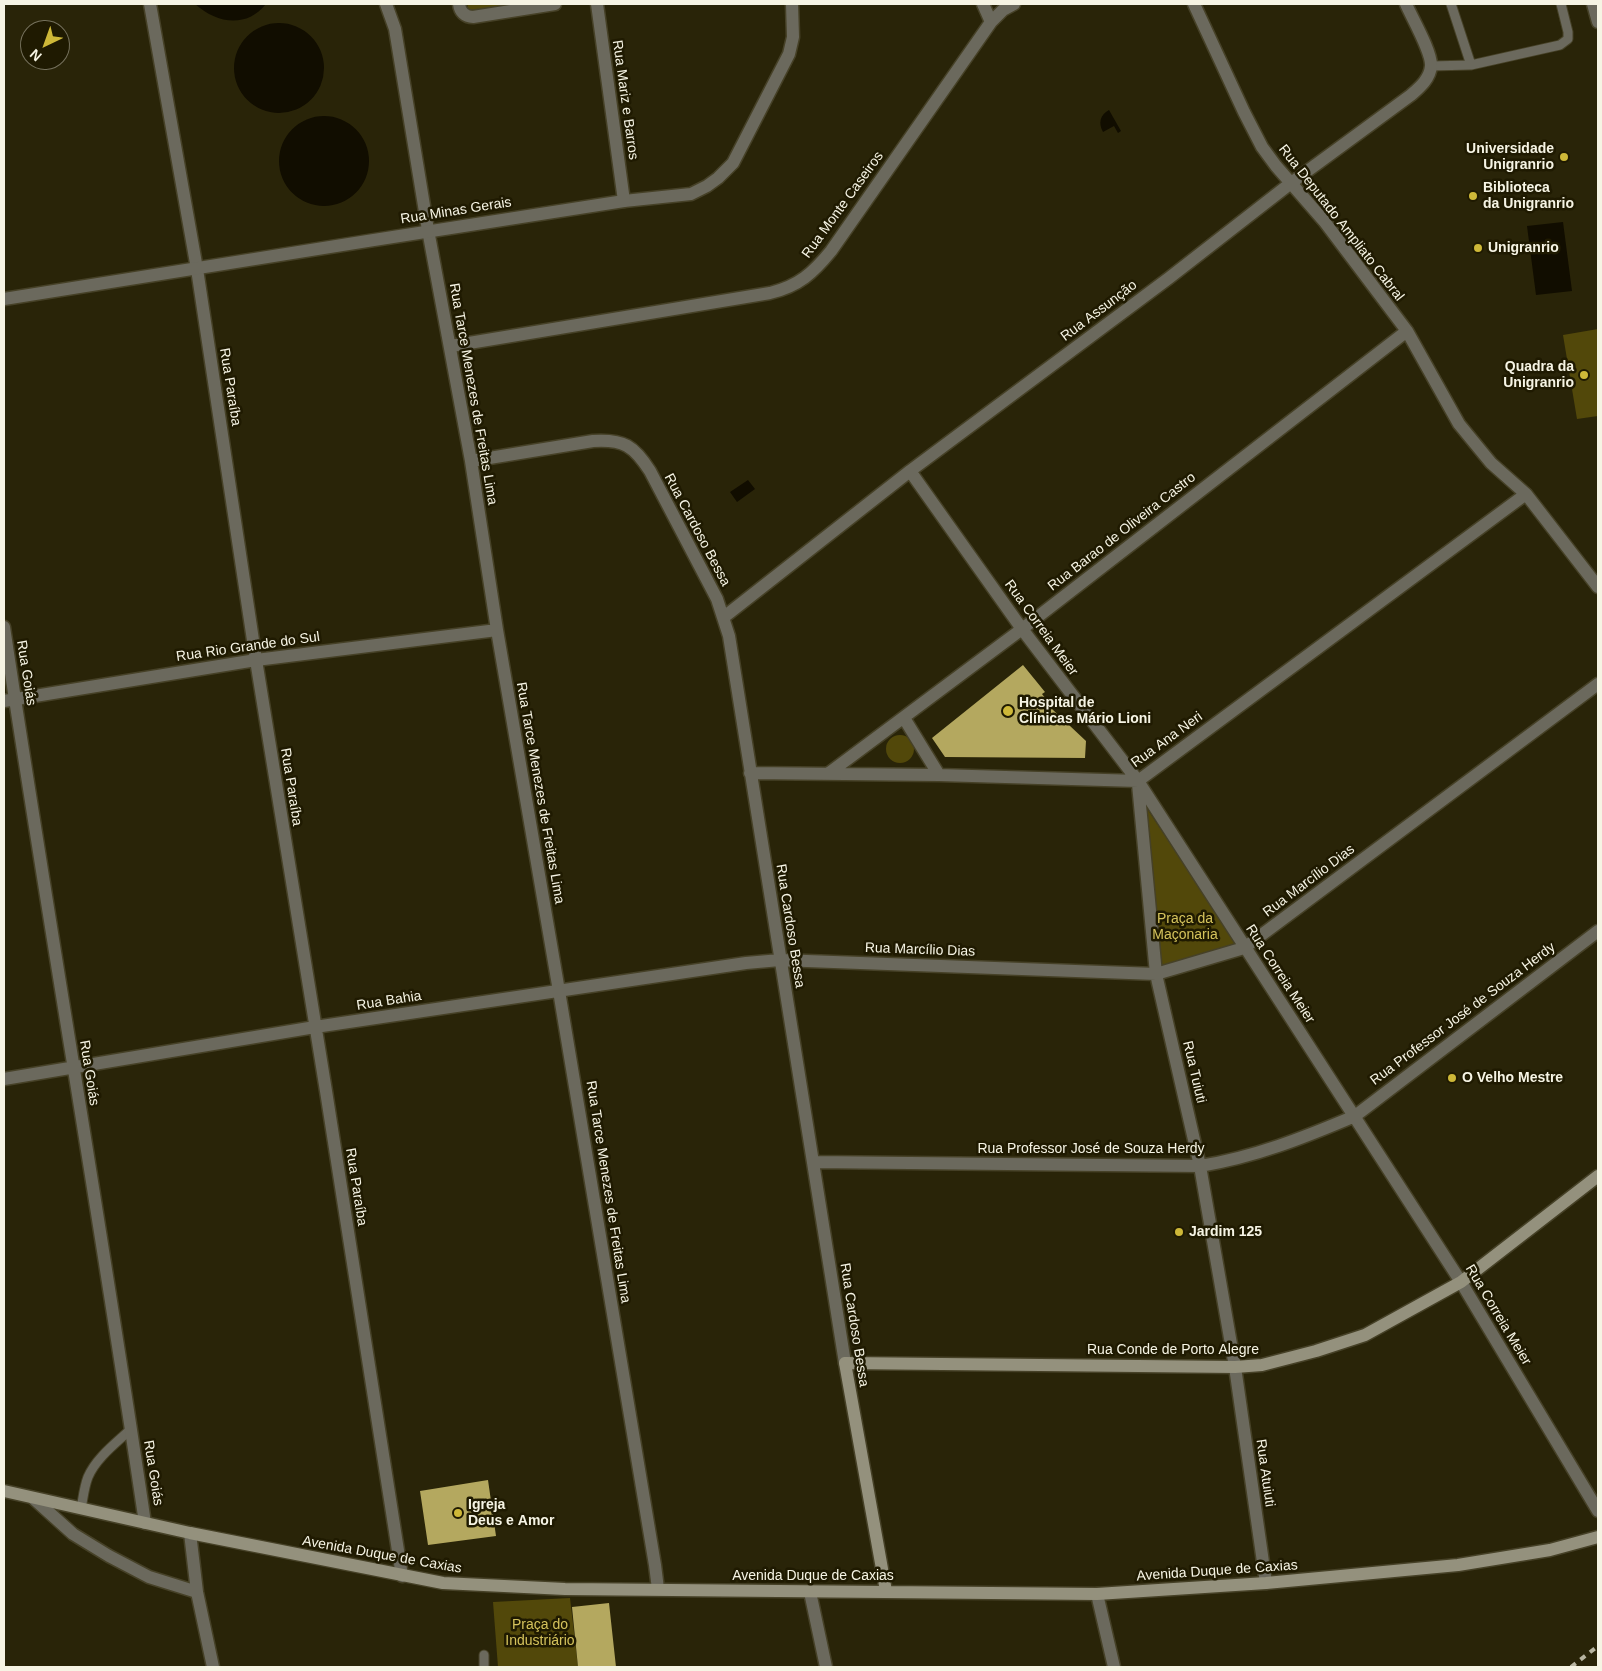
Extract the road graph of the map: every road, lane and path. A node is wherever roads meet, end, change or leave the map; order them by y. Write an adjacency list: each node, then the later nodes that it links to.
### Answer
1 (150, 4): 21 (street, Rua Paraíba)
2 (386, 4): 20 (street, Rua Tarce Menezes de Freitas Lima)
3 (459, 4): 4 (street)
4 (556, 4)
5 (597, 4): 19 (street, Rua Mariz e Barros)
6 (792, 4): 19 (street, Rua Minas Gerais)
7 (983, 4): 14 (street)
8 (1014, 4): 14 (street, Rua Monte Caseiros)
9 (1194, 4): 18 (street, Rua Deputado Ampliato Cabral)
10 (1406, 4): 17 (street)
11 (1451, 4): 16 (lane)
12 (1560, 4): 16 (lane)
13 (1593, 4): 15 (street)
14 (991, 22): 24 (street, Rua Monte Caseiros)
15 (1598, 22)
16 (1471, 65): 17 (lane)
17 (1431, 66): 18 (street, Rua Assunção)
18 (1291, 183): 23 (street, Rua Deputado Ampliato Cabral); 26 (street, Rua Assunção)
19 (624, 201): 20 (street, Rua Minas Gerais)
20 (428, 230): 21 (street, Rua Minas Gerais); 24 (street, Rua Tarce Menezes de Freitas Lima)
21 (197, 269): 22 (street, Rua Minas Gerais); 33 (street, Rua Paraíba)
22 (4, 299)
23 (1407, 331): 27 (street, Rua Deputado Ampliato Cabral); 31 (street, Rua Barao de Oliveira Castro)
24 (450, 346): 25 (street, Rua Tarce Menezes de Freitas Lima)
25 (471, 461): 29 (street, Rua Cardoso Bessa); 32 (street, Rua Tarce Menezes de Freitas Lima)
26 (910, 471): 29 (street, Rua Assunção); 31 (street, Rua Correia Meier)
27 (1526, 494): 28 (street, Rua Deputado Ampliato Cabral); 40 (street, Rua Ana Neri)
28 (1598, 587)
29 (724, 617): 37 (street, Rua Cardoso Bessa)
30 (4, 627): 35 (street, Rua Goiás)
31 (1022, 629): 36 (street, Rua Barao de Oliveira Castro); 40 (street, Rua Correia Meier)
32 (497, 630): 33 (street, Rua Rio Grande do Sul); 45 (street, Rua Tarce Menezes de Freitas Lima)
33 (256, 660): 35 (street, Rua Rio Grande do Sul); 46 (street, Rua Paraíba)
34 (1598, 684): 42 (street, Rua Marcílio Dias)
35 (9, 700): 47 (street, Rua Goiás)
36 (904, 718): 38 (street, Rua Barao de Oliveira Castro); 39 (street)
37 (750, 773): 38 (street, Rua Ana Neri); 43 (street, Rua Cardoso Bessa)
38 (830, 773): 39 (street, Rua Ana Neri)
39 (939, 775): 40 (street, Rua Ana Neri)
40 (1138, 781): 42 (street, Rua Correia Meier); 44 (street, Rua Tuiuti)
41 (1598, 931): 49 (street, Rua Professor José de Souza Herdy)
42 (1244, 948): 44 (street, Rua Marcílio Dias); 49 (street, Rua Correia Meier)
43 (780, 960): 44 (street, Rua Marcílio Dias); 45 (street, Rua Bahia); 50 (street, Rua Cardoso Bessa)
44 (1156, 974): 51 (street, Rua Tuiuti)
45 (560, 991): 46 (street, Rua Bahia); 66 (street, Rua Tarce Menezes de Freitas Lima)
46 (316, 1027): 47 (street, Rua Bahia); 64 (street, Rua Paraíba)
47 (73, 1069): 48 (street, Rua Bahia); 56 (street, Rua Goiás)
48 (4, 1079)
49 (1354, 1116): 51 (street, Rua Professor José de Souza Herdy); 53 (street, Rua Correia Meier)
50 (812, 1162): 51 (street, Rua Professor José de Souza Herdy); 54 (street, Rua Cardoso Bessa)
51 (1200, 1166): 55 (street, Rua Tuiuti)
52 (1598, 1176): 53 (main road, Rua Conde de Porto Alegre)
53 (1461, 1282): 55 (main road, Rua Conde de Porto Alegre); 60 (street, Rua Correia Meier)
54 (845, 1363): 55 (main road, Rua Conde de Porto Alegre); 67 (main road, Rua Cardoso Bessa)
55 (1235, 1367): 65 (street, Rua Atuiuti)
56 (131, 1429): 59 (lane); 61 (street, Rua Goiás)
57 (4, 1491): 58 (main road, Avenida Duque de Caxias)
58 (32, 1498): 59 (main road, Avenida Duque de Caxias); 68 (street, Avenida Duque de Caxias)
59 (81, 1509): 61 (main road, Avenida Duque de Caxias)
60 (1598, 1511)
61 (145, 1523): 62 (main road, Avenida Duque de Caxias)
62 (190, 1533): 64 (main road, Avenida Duque de Caxias); 68 (street)
63 (1598, 1538): 65 (main road, Avenida Duque de Caxias)
64 (402, 1576): 66 (main road, Avenida Duque de Caxias)
65 (1266, 1584): 70 (main road, Avenida Duque de Caxias)
66 (658, 1589): 69 (main road, Avenida Duque de Caxias)
67 (886, 1591): 69 (main road, Avenida Duque de Caxias); 70 (main road, Avenida Duque de Caxias)
68 (197, 1592): 72 (street)
69 (810, 1592): 74 (street)
70 (1097, 1594): 75 (street)
71 (484, 1655): 73 (lane)
72 (214, 1667)
73 (484, 1667)
74 (826, 1667)
75 (1114, 1667)

